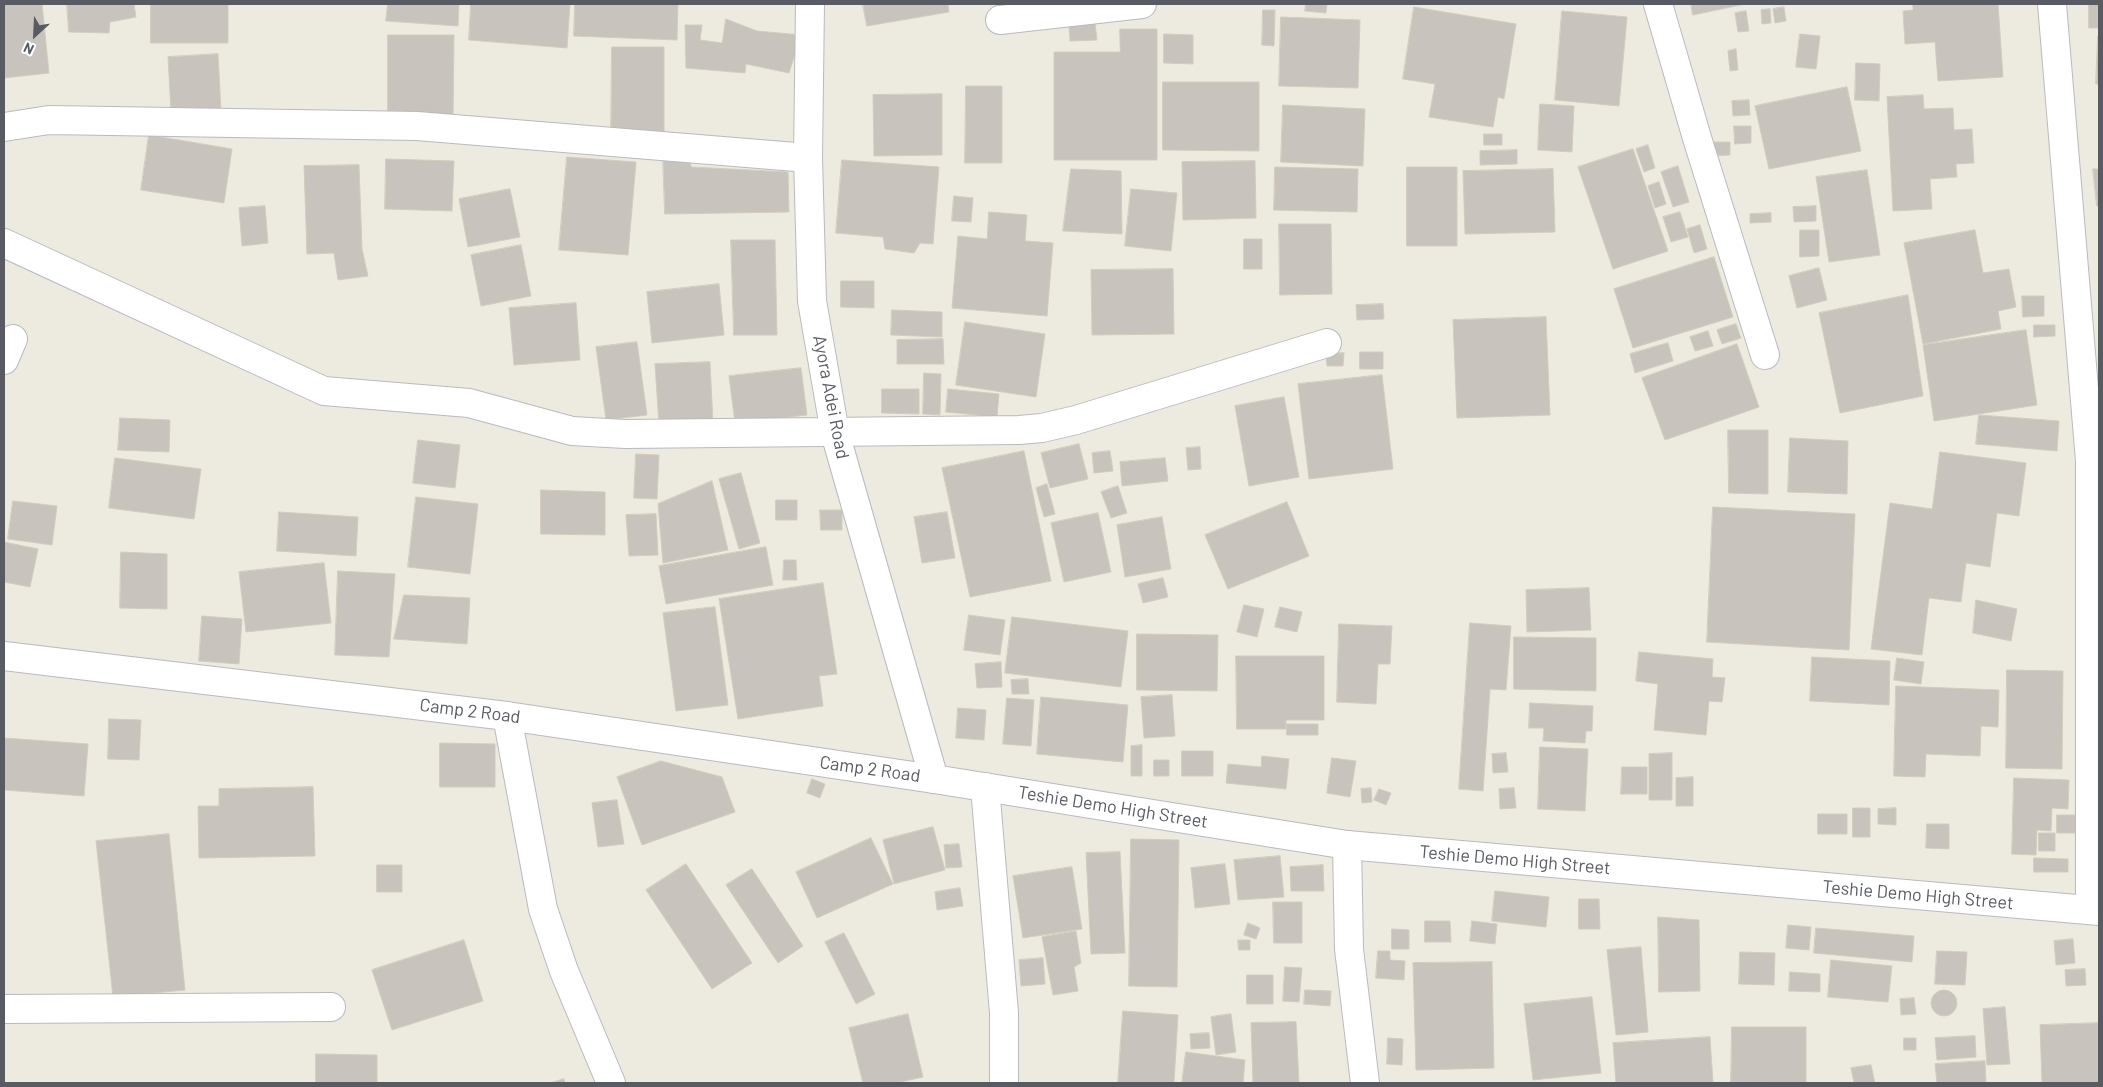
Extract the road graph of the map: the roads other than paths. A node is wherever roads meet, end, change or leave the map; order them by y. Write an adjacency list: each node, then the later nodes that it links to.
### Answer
1 (810, 4): 7 (street, Ayora Adei Road)
2 (1142, 4): 5 (street)
3 (1658, 4): 10 (street)
4 (2052, 4): 12 (street)
5 (1000, 20)
6 (4, 127): 7 (street)
7 (808, 158): 11 (street, Ayora Adei Road)
8 (4, 243): 11 (street)
9 (1327, 342): 11 (street)
10 (1765, 355)
11 (835, 433): 15 (street, Ayora Adei Road)
12 (2094, 461): 18 (street)
13 (4, 656): 14 (street, Camp 2 Road)
14 (507, 716): 15 (street, Camp 2 Road); 21 (street)
15 (934, 779): 16 (street, Teshie Demo High Street)
16 (985, 787): 17 (street, Teshie Demo High Street); 22 (street)
17 (1347, 845): 18 (street, Teshie Demo High Street); 23 (street)
18 (2095, 910)
19 (332, 1007): 20 (street)
20 (4, 1009)
21 (611, 1083)
22 (1004, 1083)
23 (1365, 1083)

